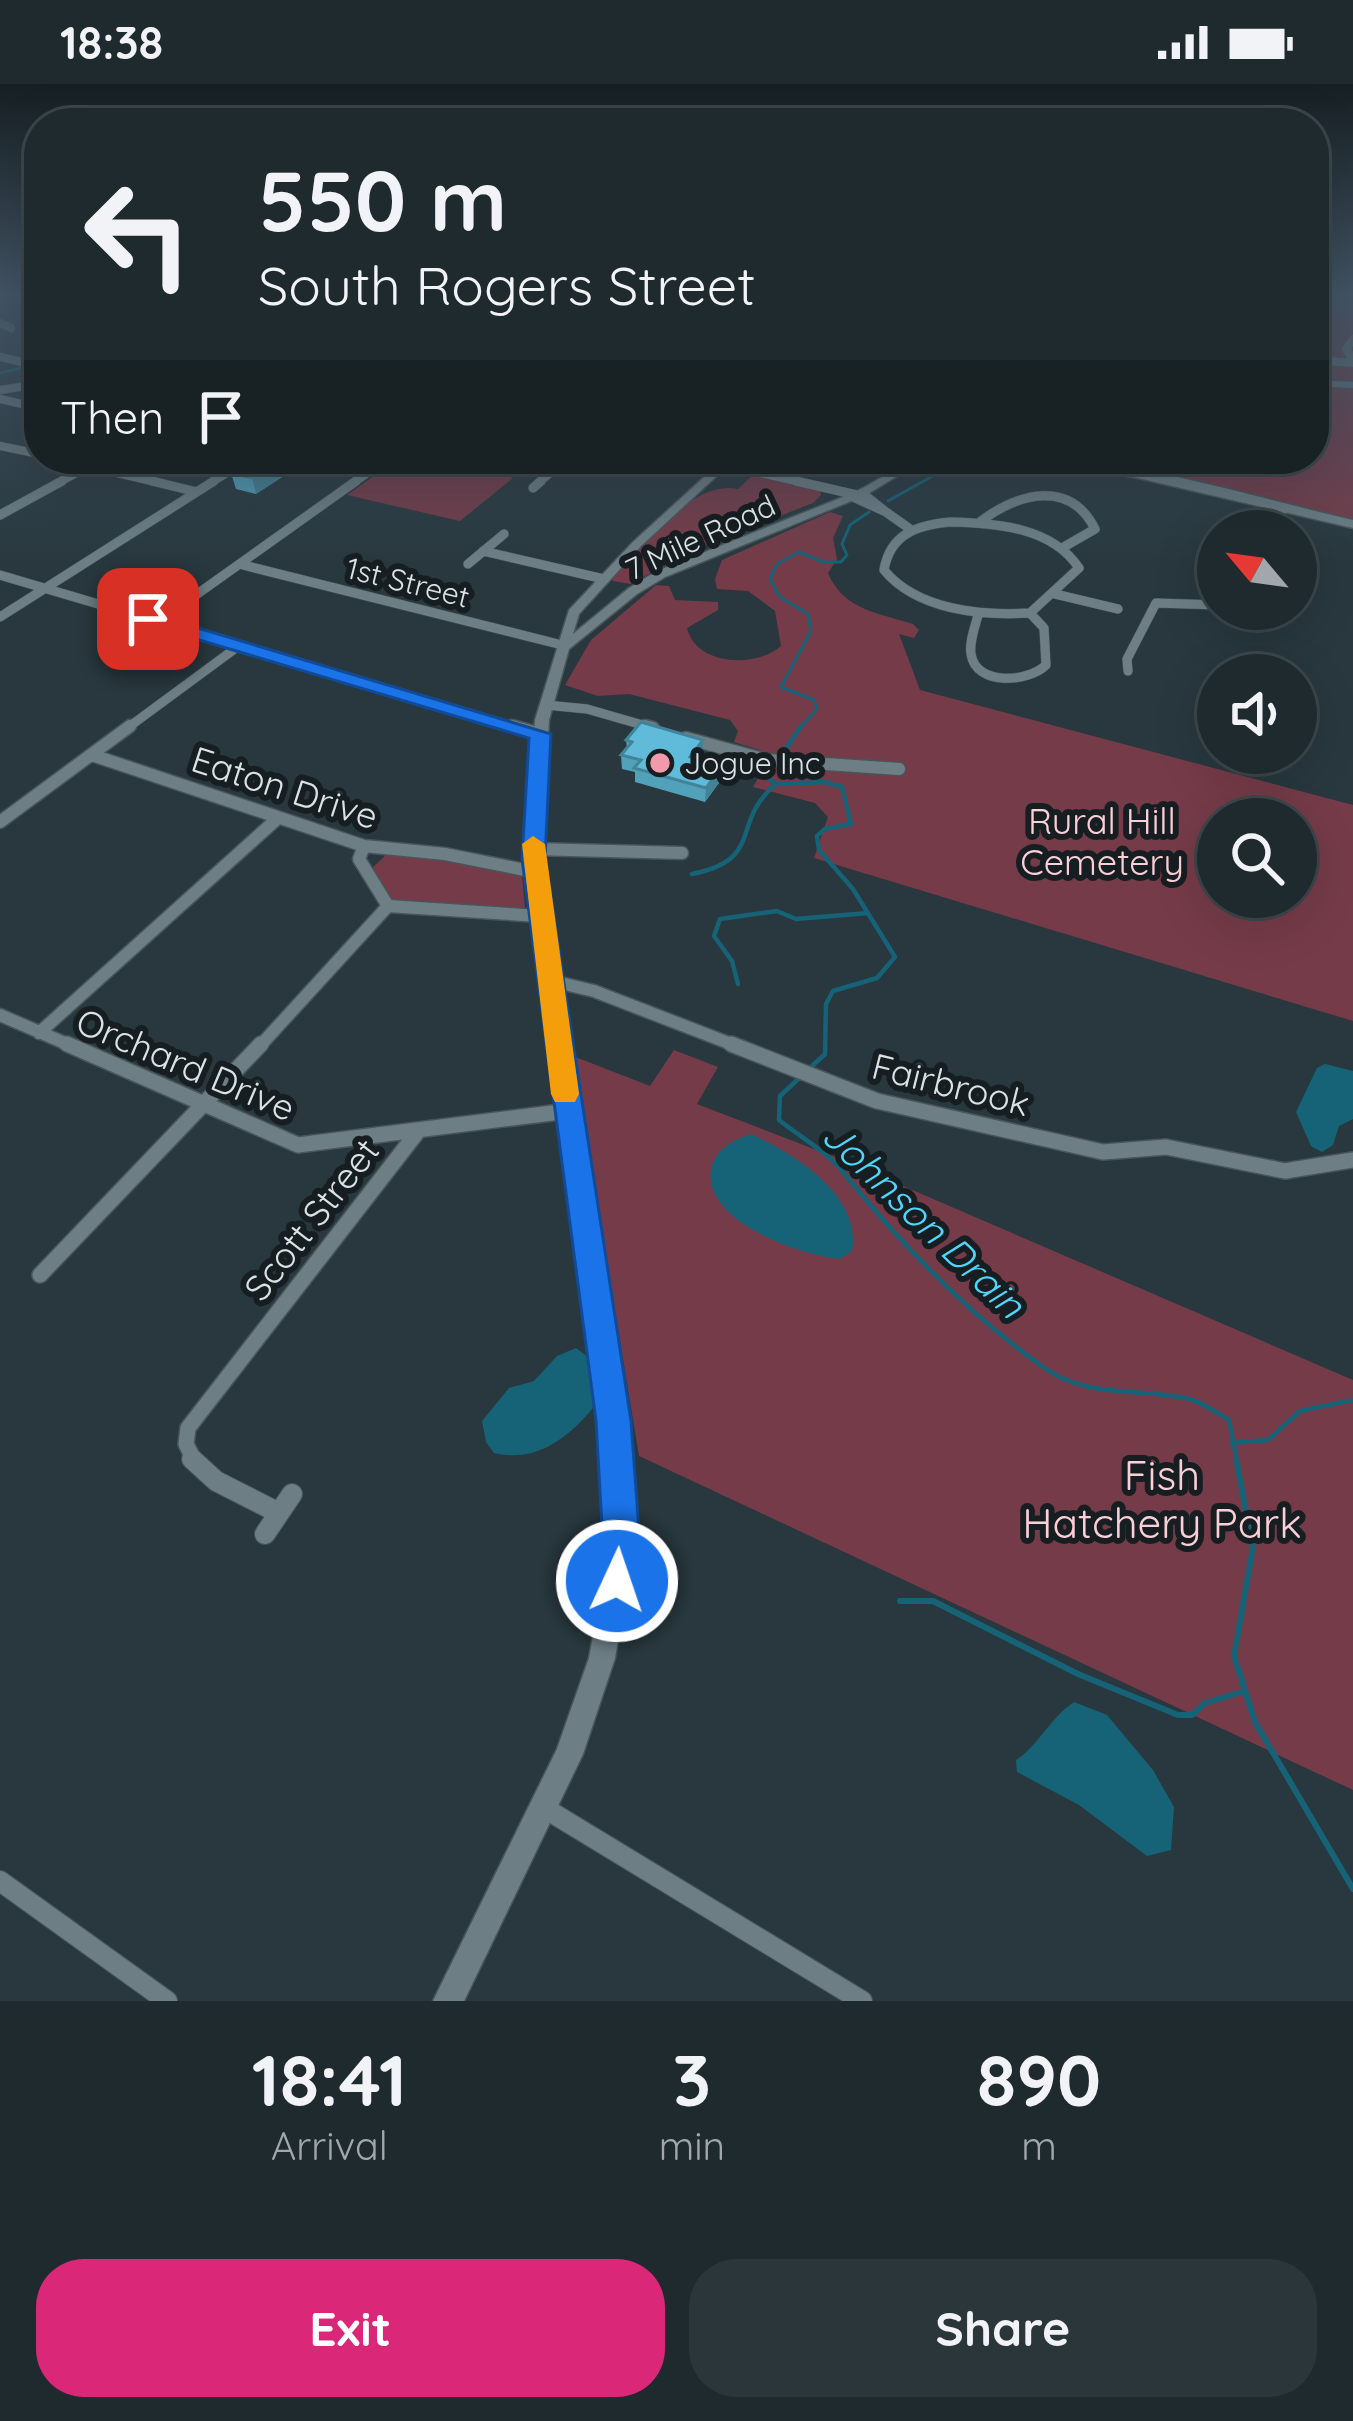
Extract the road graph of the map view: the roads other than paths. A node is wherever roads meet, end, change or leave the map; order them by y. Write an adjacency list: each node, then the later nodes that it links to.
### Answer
1 (74, 474): 15 (street)
2 (122, 474): 12 (street)
3 (225, 474): 12 (street)
4 (366, 474): 22 (street)
5 (549, 474): 11 (street)
6 (715, 474): 25 (street)
7 (777, 474): 13 (street)
8 (894, 474): 13 (street, 7 Mile Road)
9 (910, 474): 13 (street, 7 Mile Road)
10 (1138, 474): 14 (main road)
11 (532, 488)
12 (196, 492): 26 (street)
13 (859, 494): 18 (street); 35 (street, 7 Mile Road)
14 (1284, 508): 17 (main road)
15 (0, 515)
16 (981, 521): 18 (street); 20 (street); 20 (street)
17 (1353, 524)
18 (910, 530): 31 (street)
19 (504, 534): 21 (street)
20 (1062, 548): 27 (street)
21 (483, 551): 23 (street); 25 (street)
22 (239, 564): 33 (street); 35 (street, 1st Street)
23 (468, 564)
24 (0, 575): 26 (street)
25 (604, 579): 35 (street)
26 (44, 589): 32 (street); 33 (street)
27 (1055, 594): 29 (street); 30 (street)
28 (1197, 604): 36 (street)
29 (1118, 609)
30 (1030, 614): 31 (street); 31 (street)
31 (978, 615)
32 (0, 616)
33 (158, 622): 34 (street)
34 (240, 645): 38 (street); 39 (street)
35 (566, 646): 37 (street)
36 (1127, 671)
37 (546, 705): 38 (street); 40 (street)
38 (540, 734): 44 (street)
39 (92, 754): 41 (street, Eaton Drive); 42 (street)
40 (899, 769)
41 (278, 818): 43 (street, Eaton Drive); 51 (street)
42 (0, 822)
43 (364, 846): 46 (street, Eaton Drive); 47 (street)
44 (533, 849): 45 (street); 46 (street)
45 (682, 853)
46 (535, 872): 48 (street)
47 (388, 906): 48 (street); 52 (street)
48 (539, 916): 49 (street)
49 (548, 980): 53 (street); 55 (street, Fairbrook)
50 (0, 1016): 51 (street, Orchard Drive)
51 (39, 1033): 52 (street, Orchard Drive)
52 (205, 1105): 54 (street, Orchard Drive); 56 (street)
53 (568, 1111): 54 (street, Orchard Drive); 60 (street)
54 (419, 1130): 58 (street, Scott Street)
55 (1353, 1160)
56 (40, 1275)
57 (292, 1494): 58 (street)
58 (279, 1514): 59 (street)
59 (265, 1534)
60 (546, 1809): 63 (street); 64 (street)
61 (0, 1881): 62 (street)
62 (167, 2001)
63 (448, 2001)
64 (862, 2001)

